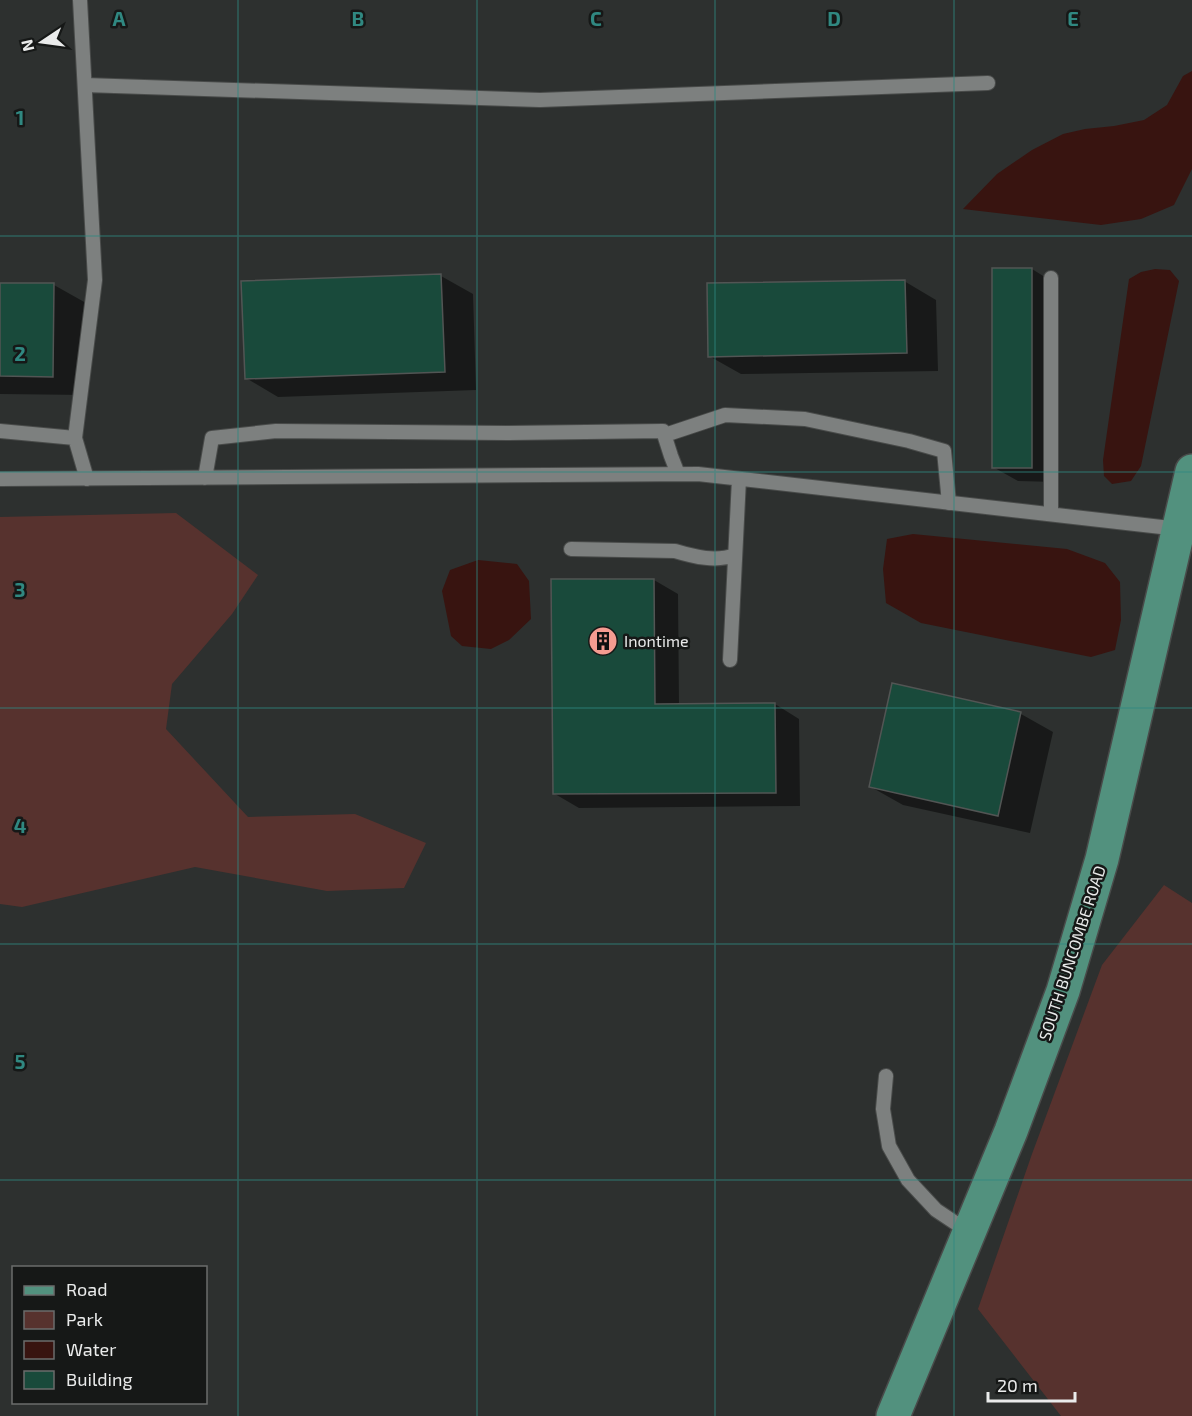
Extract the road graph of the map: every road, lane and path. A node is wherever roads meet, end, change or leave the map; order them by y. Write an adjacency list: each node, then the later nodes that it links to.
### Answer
1 (80, 0): 3 (lane)
2 (988, 83): 3 (lane)
3 (85, 85): 7 (lane)
4 (1051, 278): 15 (lane)
5 (0, 431): 7 (lane)
6 (665, 435): 9 (lane); 10 (lane); 14 (lane)
7 (75, 438): 12 (lane)
8 (1192, 471): 16 (main road, SOUTH BUNCOMBE ROAD)
9 (678, 474): 10 (lane); 13 (lane)
10 (205, 478): 12 (lane)
11 (0, 479): 12 (lane)
12 (87, 479)
13 (739, 479): 14 (lane); 18 (lane)
14 (949, 503): 15 (lane)
15 (1051, 514): 16 (lane)
16 (1179, 529): 21 (main road, SOUTH BUNCOMBE ROAD)
17 (571, 549): 18 (lane)
18 (735, 555): 19 (lane)
19 (730, 660)
20 (886, 1076): 21 (lane)
21 (969, 1232): 22 (main road, SOUTH BUNCOMBE ROAD)
22 (893, 1416)

